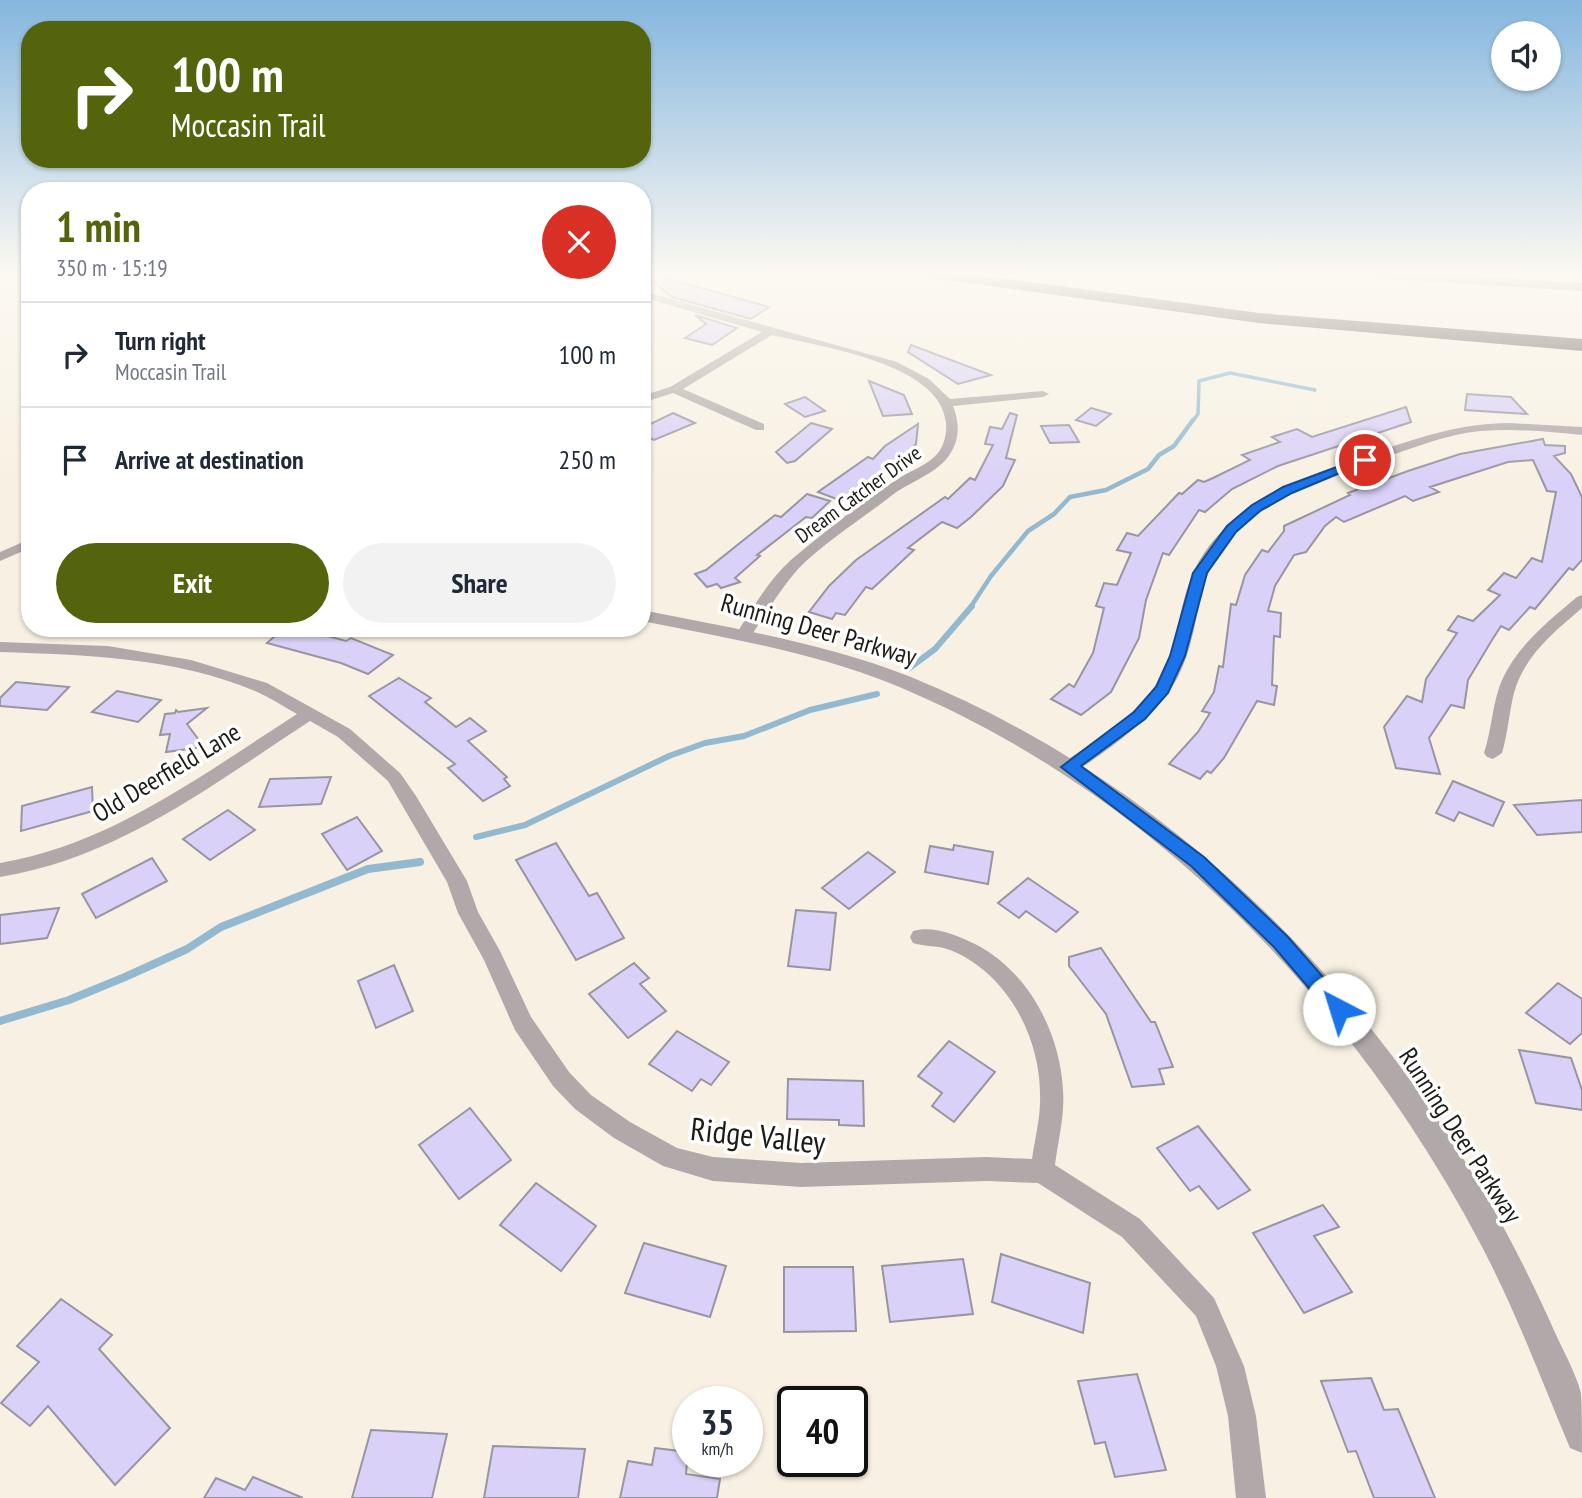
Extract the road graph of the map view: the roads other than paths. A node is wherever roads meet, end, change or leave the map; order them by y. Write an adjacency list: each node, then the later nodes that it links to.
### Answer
1 (751, 343): 5 (street)
2 (812, 343): 8 (street)
3 (1557, 343): 4 (highway)
4 (1582, 345)
5 (674, 389): 7 (street); 9 (street)
6 (1043, 394): 8 (street)
7 (651, 397)
8 (945, 402): 15 (street, Dream Catcher Drive)
9 (760, 427)
10 (1582, 431): 19 (street)
11 (21, 546): 12 (street)
12 (0, 557)
13 (1582, 600): 18 (street)
14 (651, 617): 15 (street, Running Deer Parkway)
15 (743, 636): 19 (street, Running Deer Parkway)
16 (0, 647): 17 (street, Ridge Valley)
17 (312, 713): 20 (street, Old Deerfield Lane); 22 (street, Ridge Valley)
18 (1493, 752)
19 (1069, 767): 23 (street, Running Deer Parkway)
20 (0, 870)
21 (920, 937): 22 (street)
22 (1042, 1171): 24 (street)
23 (1582, 1436)
24 (1251, 1498)

